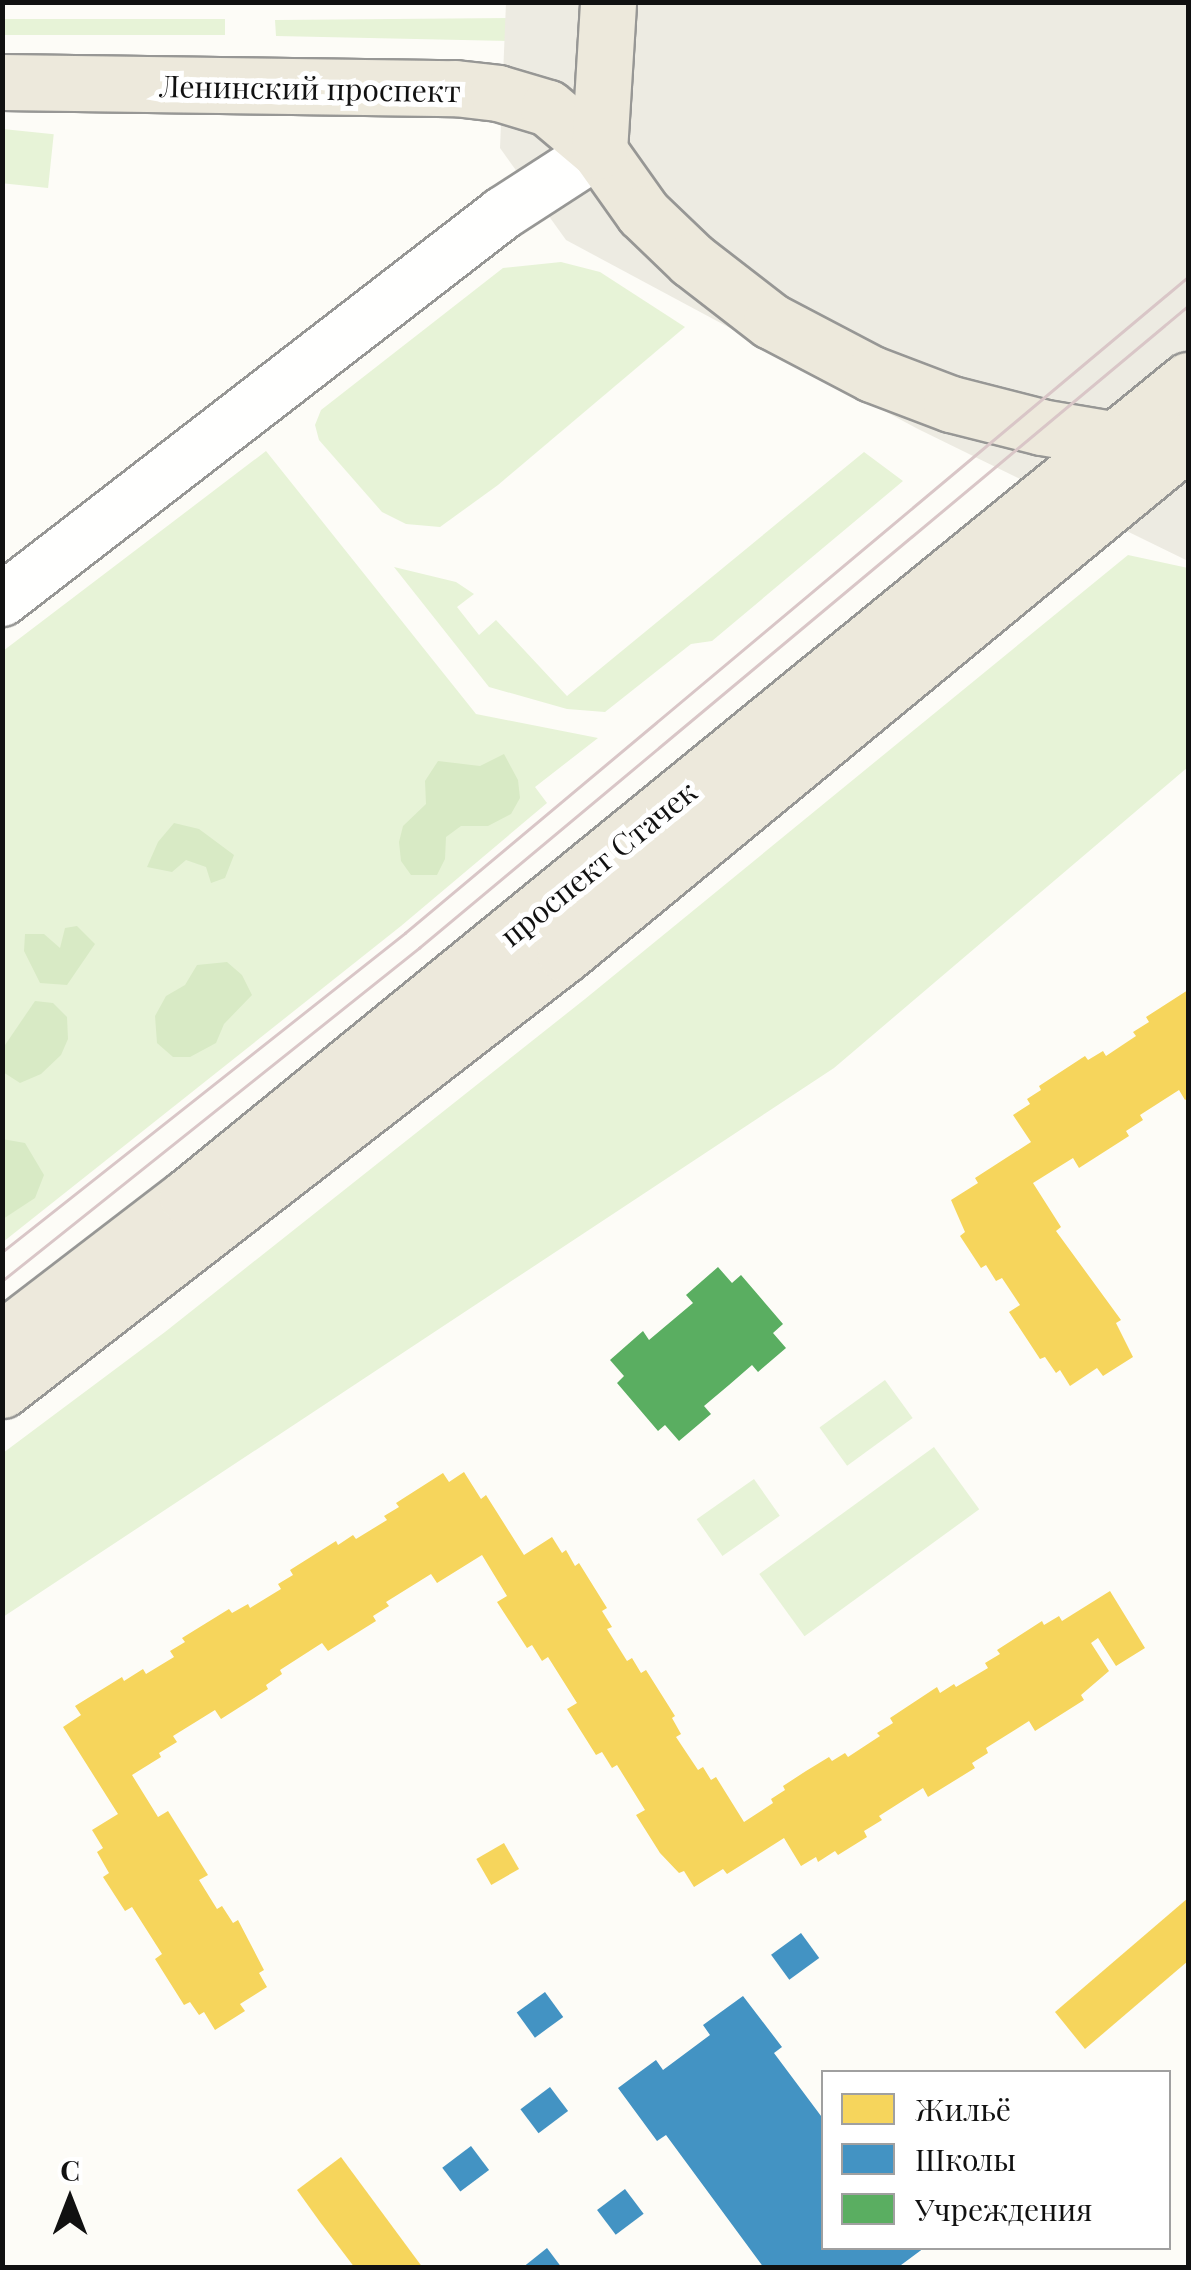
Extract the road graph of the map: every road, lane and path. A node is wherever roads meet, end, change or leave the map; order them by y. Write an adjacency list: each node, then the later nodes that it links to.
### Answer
1 (608, 2): 3 (main road)
2 (2, 82): 3 (main road, Ленинский проспект)
3 (600, 151): 5 (main road, Ленинский проспект); 7 (street)
4 (1188, 380): 5 (main road, проспект Стачек)
5 (1116, 440): 6 (main road, Ленинский проспект); 8 (main road, проспект Стачек)
6 (1185, 447): 9 (main road, проспект Стачек)
7 (2, 600)
8 (2, 1338)
9 (2, 1390)

